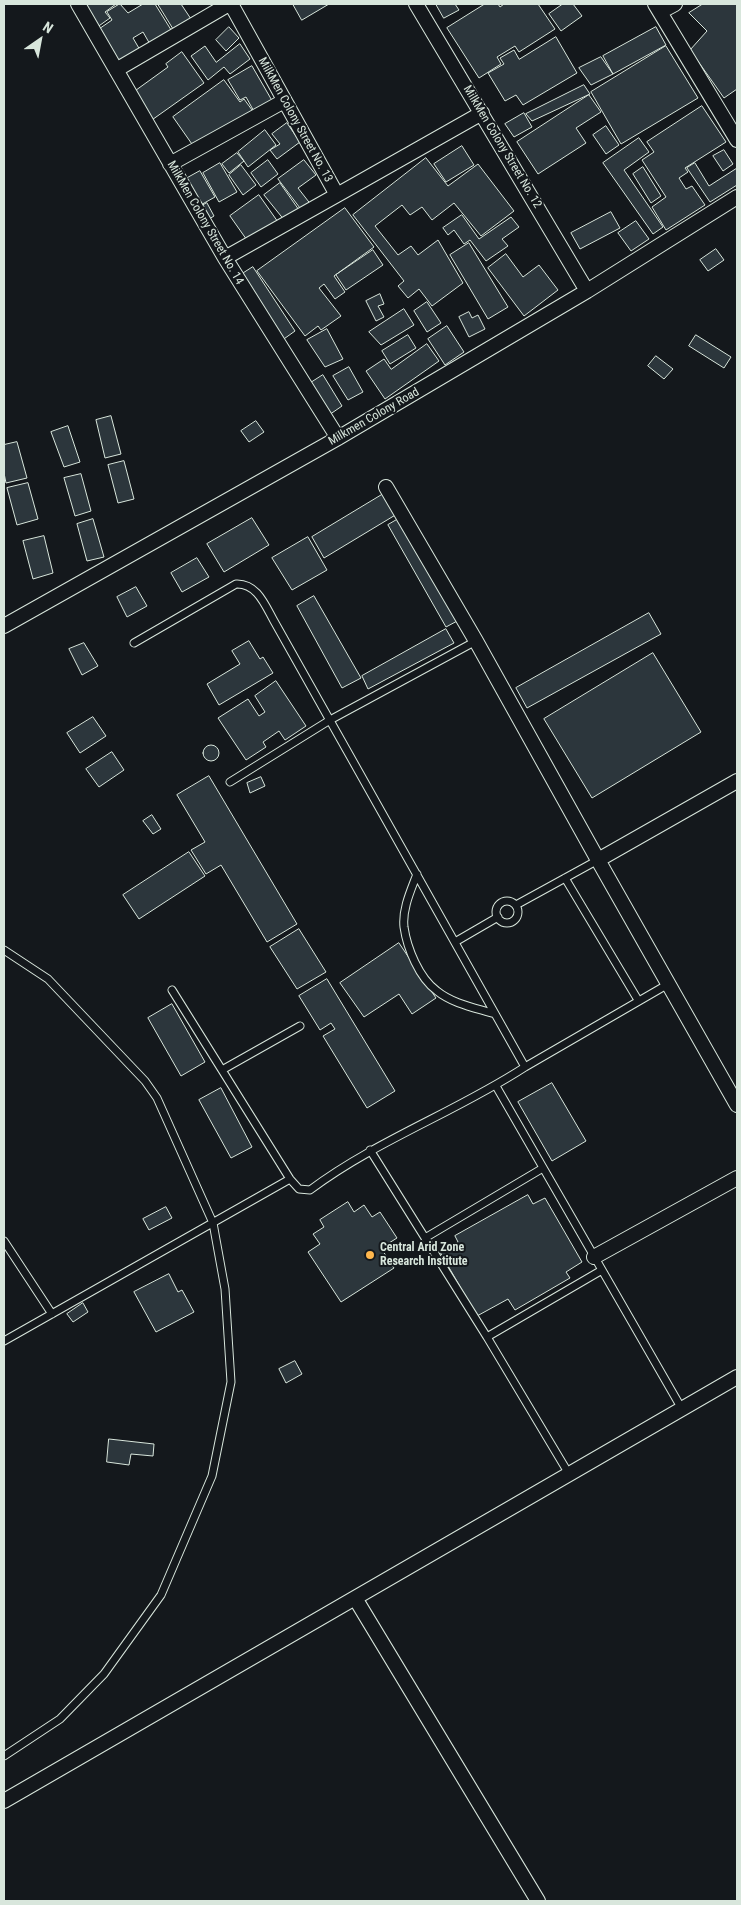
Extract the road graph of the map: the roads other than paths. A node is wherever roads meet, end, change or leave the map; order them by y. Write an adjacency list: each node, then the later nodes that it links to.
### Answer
1 (78, 4): 6 (street, MilkMen Colony Street No. 14)
2 (230, 4): 6 (street); 7 (street, MilkMen Colony Street No. 13)
3 (416, 4): 8 (street, MilkMen Colony Street No. 12)
4 (675, 4): 5 (street)
5 (658, 8): 9 (street)
6 (116, 70): 10 (street, MilkMen Colony Street No. 14)
7 (284, 101): 10 (street); 11 (street, MilkMen Colony Street No. 13)
8 (482, 113): 11 (street, MilkMen Colony Street No. 13); 14 (street, MilkMen Colony Street No. 12)
9 (737, 140)
10 (170, 164): 13 (street, MilkMen Colony Street No. 14)
11 (337, 195): 13 (street)
12 (737, 197): 14 (street, Milkmen Colony Road)
13 (225, 258): 15 (street, MilkMen Colony Street No. 14)
14 (587, 291): 15 (street, Milkmen Colony Road)
15 (338, 438): 17 (street, Milkmen Colony Road)
16 (386, 487): 18 (street)
17 (4, 626)
18 (476, 641): 20 (lane); 23 (street)
19 (134, 643): 20 (lane)
20 (330, 720): 22 (lane); 24 (lane)
21 (737, 781): 23 (street)
22 (230, 782)
23 (598, 860): 25 (lane); 30 (street)
24 (417, 874): 28 (lane); 33 (lane)
25 (565, 878): 26 (lane); 32 (lane)
26 (516, 905): 27 (lane); 27 (lane)
27 (498, 917): 28 (lane)
28 (455, 942): 33 (lane)
29 (4, 950): 43 (lane)
30 (670, 983): 32 (lane); 38 (street)
31 (172, 990): 36 (lane)
32 (638, 1000): 35 (lane)
33 (495, 1014): 35 (lane)
34 (300, 1026): 36 (lane)
35 (525, 1067): 37 (lane)
36 (222, 1070): 42 (lane)
37 (496, 1086): 39 (lane); 40 (lane)
38 (737, 1105)
39 (370, 1150): 42 (lane); 44 (lane)
40 (543, 1168): 44 (lane); 46 (lane)
41 (737, 1178): 46 (street)
42 (290, 1179): 43 (lane)
43 (213, 1223): 48 (lane); 55 (lane)
44 (425, 1238): 49 (lane)
45 (4, 1241): 48 (lane)
46 (594, 1257): 47 (lane)
47 (602, 1270): 49 (lane); 52 (lane)
48 (52, 1314): 50 (lane)
49 (487, 1337): 53 (lane)
50 (4, 1341)
51 (737, 1377): 52 (street)
52 (682, 1409): 53 (street)
53 (569, 1474): 54 (street)
54 (355, 1598): 56 (street); 57 (street)
55 (4, 1756)
56 (4, 1801)
57 (538, 1901)

